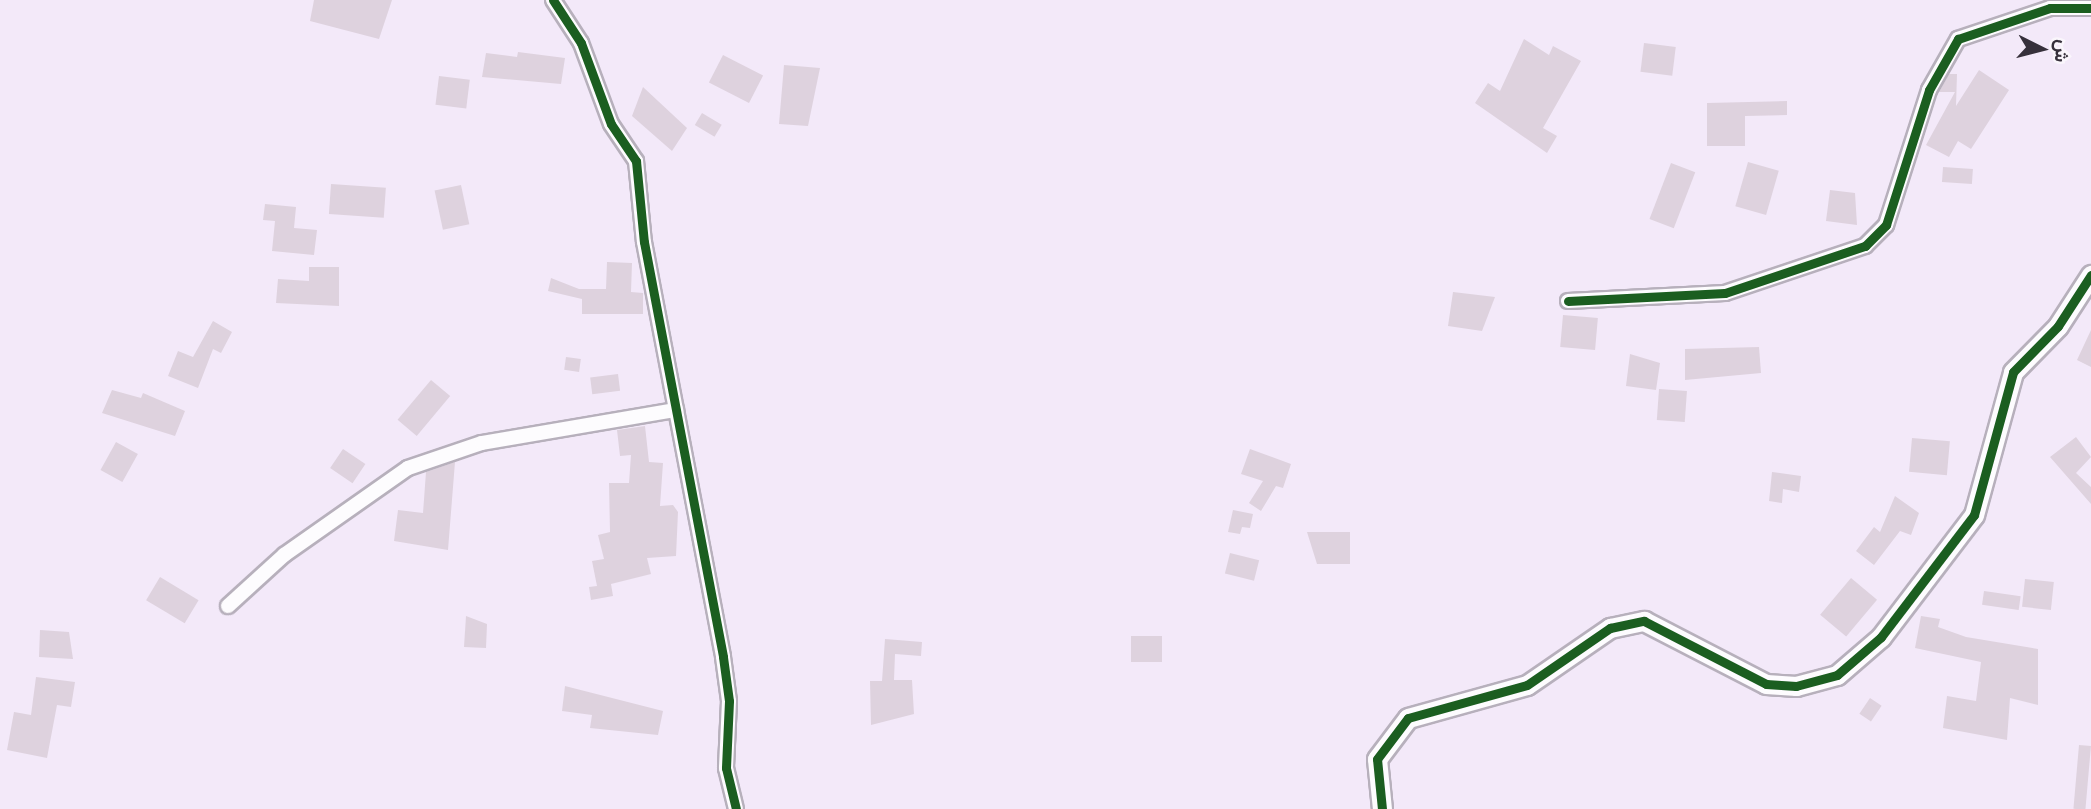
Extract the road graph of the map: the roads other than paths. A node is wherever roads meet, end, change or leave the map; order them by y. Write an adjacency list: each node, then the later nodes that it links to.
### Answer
1 (553, 0): 5 (street)
2 (2091, 8): 4 (street)
3 (2091, 275): 8 (street)
4 (1568, 301)
5 (676, 410): 6 (street); 7 (street)
6 (228, 606)
7 (736, 809)
8 (1382, 809)

